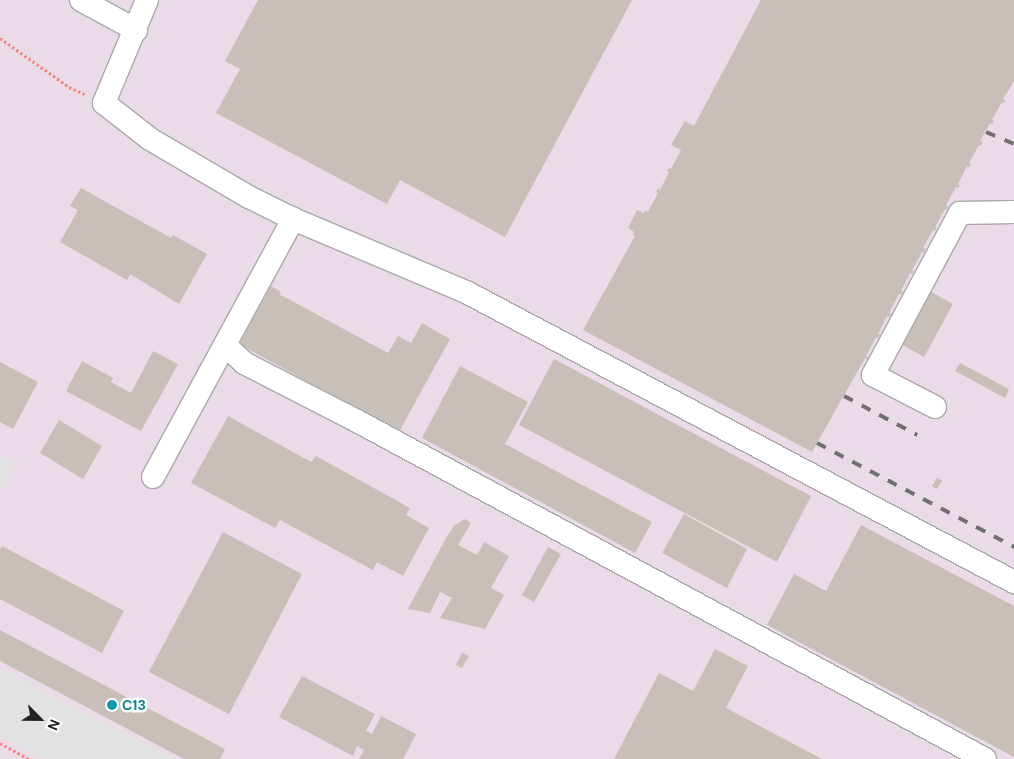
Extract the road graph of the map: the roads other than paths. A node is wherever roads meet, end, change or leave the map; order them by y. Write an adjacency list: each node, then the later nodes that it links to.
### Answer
1 (81, 0): 3 (lane)
2 (147, 0): 3 (lane)
3 (136, 30): 5 (lane)
4 (1014, 212): 7 (lane)
5 (293, 219): 6 (lane); 9 (lane)
6 (225, 345): 8 (lane); 10 (lane)
7 (935, 407)
8 (153, 477)
9 (1014, 582)
10 (985, 759)

